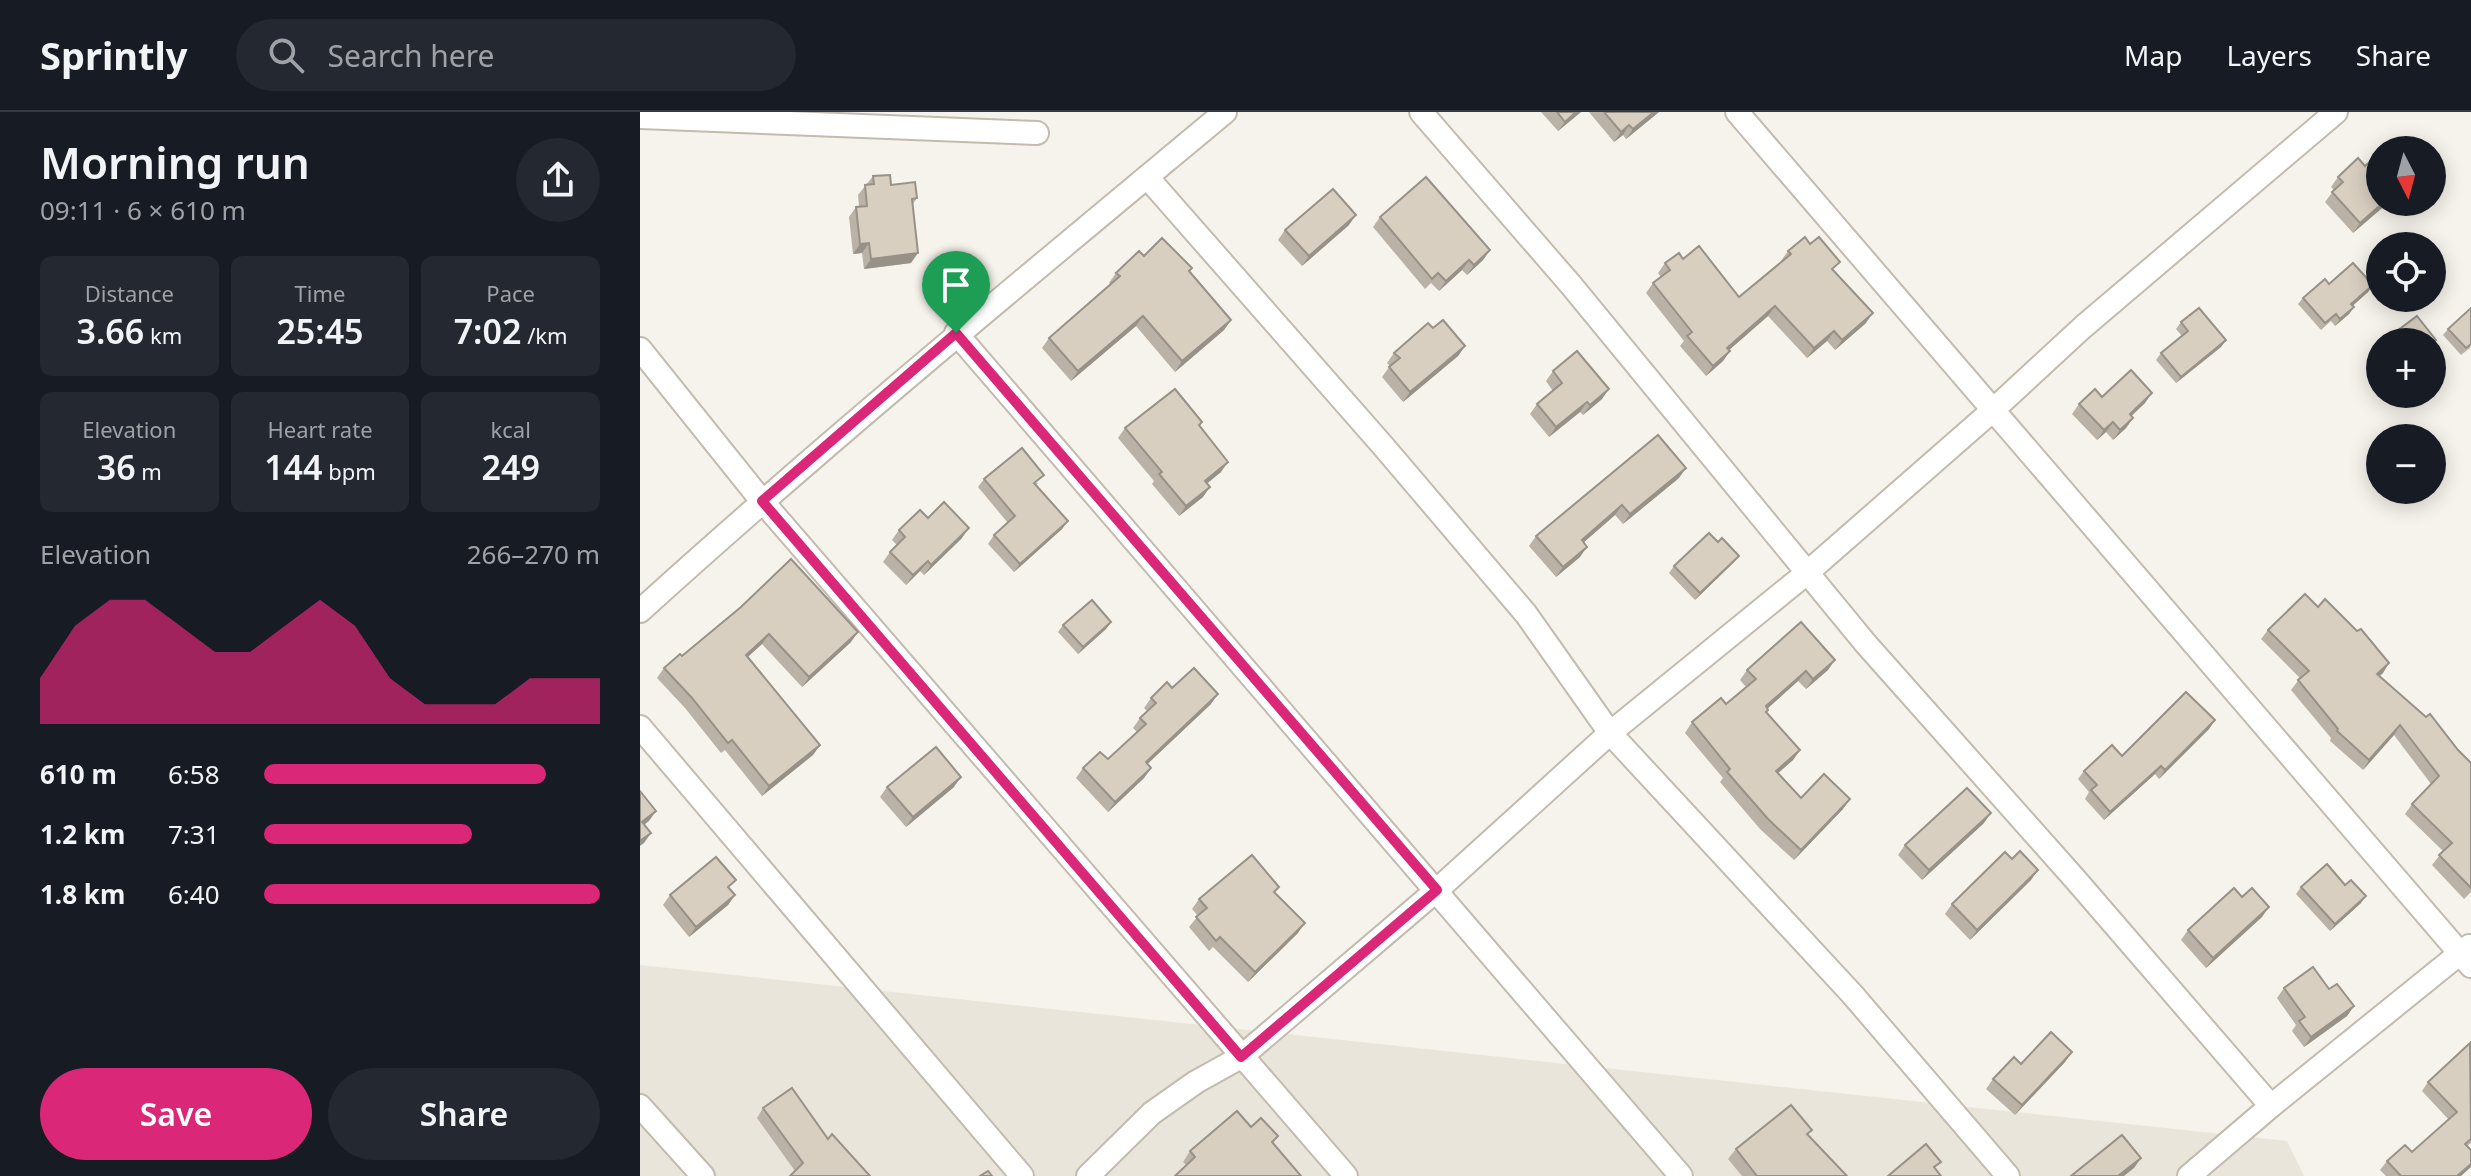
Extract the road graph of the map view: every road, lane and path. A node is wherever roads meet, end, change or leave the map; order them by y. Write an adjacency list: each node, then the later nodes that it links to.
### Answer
1 (1225, 112): 7 (street)
2 (1421, 112): 12 (street)
3 (1737, 112): 10 (street)
4 (2336, 112): 10 (street)
5 (640, 117): 6 (street)
6 (1037, 133)
7 (1147, 177): 8 (street); 15 (street)
8 (956, 333): 11 (street); 16 (street)
9 (640, 349): 11 (street)
10 (1992, 411): 12 (street); 17 (street)
11 (762, 501): 13 (street); 18 (street)
12 (1808, 572): 15 (street); 20 (street)
13 (640, 611)
14 (640, 727): 22 (street)
15 (1610, 733): 16 (street); 26 (street)
16 (1437, 890): 18 (street); 25 (street)
17 (2468, 955): 20 (street)
18 (1241, 1057): 23 (street); 24 (street)
19 (640, 1106): 21 (street)
20 (2271, 1106): 27 (street)
21 (703, 1176)
22 (1022, 1176)
23 (1088, 1176)
24 (1346, 1176)
25 (1681, 1176)
26 (2008, 1176)
27 (2189, 1176)

